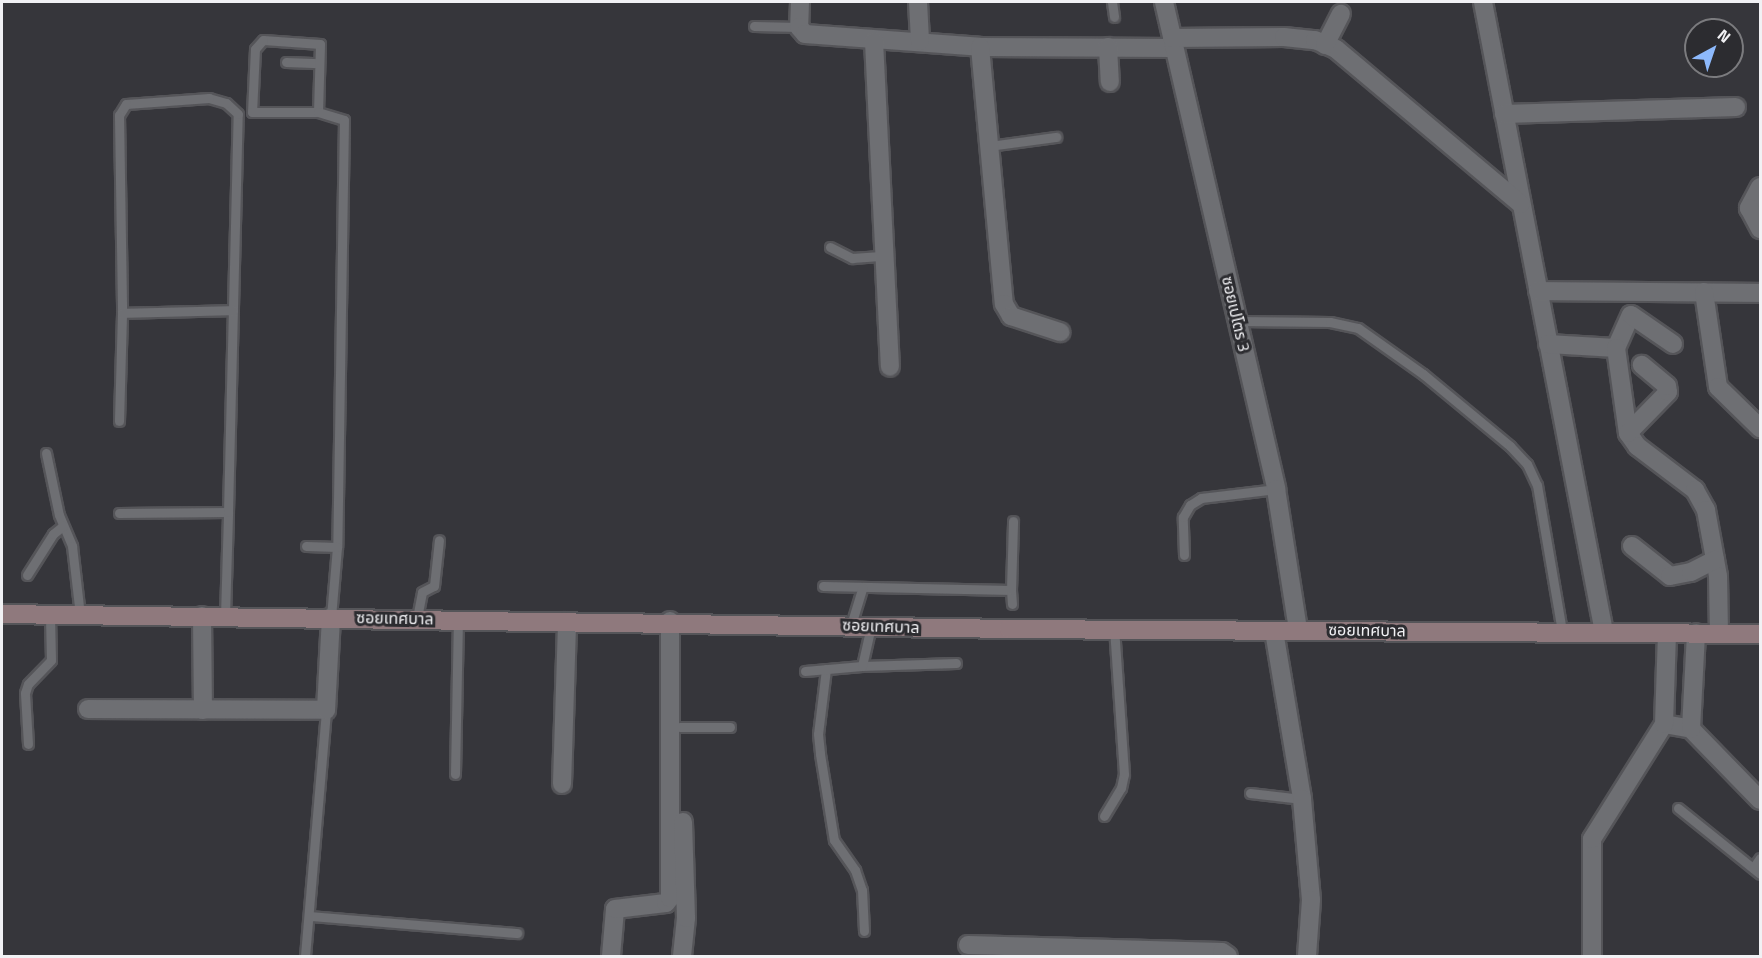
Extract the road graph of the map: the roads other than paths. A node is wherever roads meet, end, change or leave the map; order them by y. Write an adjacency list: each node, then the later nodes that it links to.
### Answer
1 (800, 2): 9 (street)
2 (918, 2): 11 (street)
3 (1112, 2): 7 (lane)
4 (1164, 2): 12 (street, ซอยเปโตร 3)
5 (1483, 2): 21 (street)
6 (1341, 14): 13 (street)
7 (1114, 17)
8 (754, 26): 9 (lane)
9 (799, 27): 10 (street)
10 (874, 41): 11 (street); 28 (street)
11 (920, 41): 14 (street)
12 (1172, 43): 13 (street); 15 (street); 34 (street, ซอยเปโตร 3)
13 (1325, 45): 25 (street)
14 (980, 47): 15 (street); 23 (street)
15 (1108, 47): 18 (street)
16 (286, 62): 17 (lane)
17 (320, 63): 20 (lane); 20 (lane)
18 (1110, 82)
19 (1736, 107): 21 (street)
20 (318, 112): 53 (lane)
21 (1504, 114): 25 (street)
22 (1056, 137): 23 (lane)
23 (989, 146): 35 (street)
24 (1761, 188): 26 (street)
25 (1521, 204): 29 (street)
26 (1761, 229)
27 (830, 247): 28 (lane)
28 (884, 256): 40 (street)
29 (1538, 291): 30 (street); 36 (street)
30 (1704, 292): 31 (street); 42 (street)
31 (1761, 293)
32 (233, 310): 33 (lane); 33 (lane); 46 (lane)
33 (122, 313): 41 (lane)
34 (1238, 321): 45 (street, ซอยเปโตร 3); 76 (lane)
35 (1060, 332)
36 (1548, 344): 38 (street); 77 (street)
37 (1673, 344): 38 (street)
38 (1616, 348): 43 (street)
39 (1642, 365): 43 (street)
40 (890, 367)
41 (118, 421)
42 (1761, 428)
43 (1628, 433): 55 (street)
44 (46, 453): 49 (lane)
45 (1276, 489): 54 (lane); 74 (street, ซอยเปโตร 3)
46 (228, 512): 47 (lane); 65 (lane)
47 (119, 513)
48 (1013, 521): 59 (lane)
49 (63, 526): 56 (lane); 63 (lane)
50 (439, 540): 67 (lane)
51 (306, 546): 53 (lane)
52 (1632, 546): 55 (street)
53 (337, 548): 66 (lane)
54 (1184, 555)
55 (1715, 560): 80 (street)
56 (27, 575)
57 (823, 586): 58 (lane)
58 (862, 588): 59 (lane); 71 (lane)
59 (1011, 590): 60 (lane)
60 (1012, 604)
61 (2, 614): 62 (street, ซอยเทศบาล)
62 (50, 615): 63 (street, ซอยเทศบาล); 93 (lane)
63 (80, 615): 64 (street, ซอยเทศบาล)
64 (202, 616): 65 (street, ซอยเทศบาล); 87 (street)
65 (225, 616): 66 (street, ซอยเทศบาล)
66 (331, 617): 67 (street, ซอยเทศบาล); 88 (street)
67 (417, 618): 68 (street, ซอยเทศบาล)
68 (458, 619): 69 (street, ซอยเทศบาล); 94 (lane)
69 (567, 622): 70 (street, ซอยเทศบาล); 95 (street)
70 (676, 622): 71 (street, ซอยเทศบาล); 90 (street); 108 (street)
71 (851, 625): 72 (street, ซอยเทศบาล)
72 (871, 626): 73 (street, ซอยเทศบาล); 83 (lane)
73 (1114, 627): 75 (street, ซอยเทศบาล); 100 (lane)
74 (1298, 629): 75 (street, ซอยเทศบาล); 76 (street, ซอยเทศบาล)
75 (1274, 631): 97 (street)
76 (1562, 632): 77 (street, ซอยเทศบาล)
77 (1604, 632): 78 (street, ซอยเทศบาล)
78 (1667, 633): 79 (street, ซอยเทศบาล); 89 (street)
79 (1696, 633): 80 (street, ซอยเทศบาล); 92 (street)
80 (1719, 633): 81 (street, ซอยเทศบาล)
81 (1761, 633)
82 (956, 663): 83 (lane)
83 (862, 666): 84 (lane)
84 (826, 669): 85 (lane); 104 (lane)
85 (805, 671)
86 (88, 709): 87 (street)
87 (203, 710): 88 (street)
88 (326, 710): 103 (lane)
89 (1664, 724): 92 (street); 112 (street)
90 (680, 727): 91 (lane); 109 (street)
91 (730, 727)
92 (1690, 729): 98 (street)
93 (28, 744)
94 (455, 774)
95 (562, 784)
96 (1250, 793): 97 (lane)
97 (1302, 799): 111 (street)
98 (1761, 800)
99 (1678, 808): 102 (lane)
100 (1104, 816)
101 (1761, 858): 102 (lane)
102 (1757, 871)
103 (310, 916): 105 (lane); 107 (lane)
104 (864, 931)
105 (517, 933)
106 (969, 945): 110 (street)
107 (305, 957)
108 (611, 957)
109 (682, 957)
110 (1228, 957)
111 (1307, 957)
112 (1592, 957)

